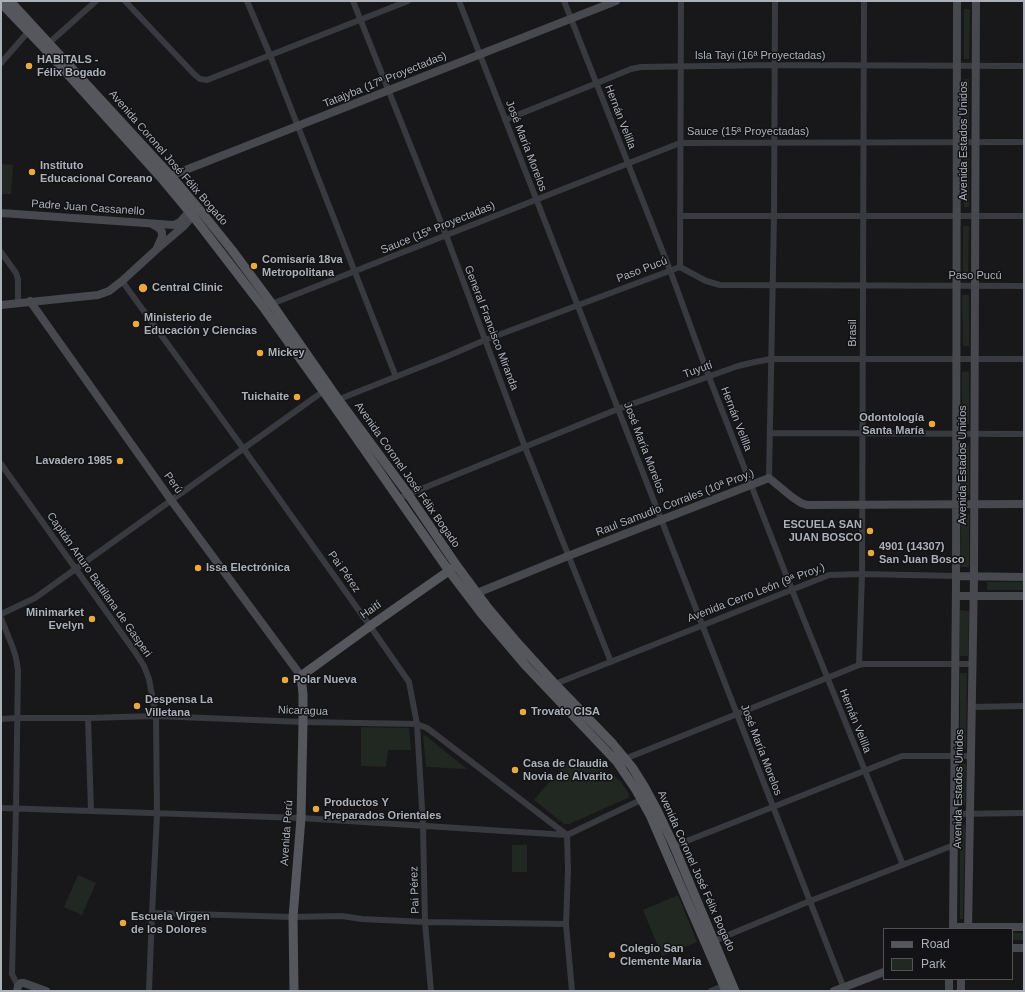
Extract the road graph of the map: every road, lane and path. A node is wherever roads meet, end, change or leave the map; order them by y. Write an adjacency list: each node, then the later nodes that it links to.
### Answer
1 (10, 1): 19 (main road, Avenida Coronel José Félix Bogado)
2 (96, 1): 19 (street)
3 (125, 1): 21 (street)
4 (247, 1): 21 (street)
5 (353, 1): 17 (street, General Francisco Miranda)
6 (408, 1): 17 (street)
7 (459, 1): 20 (street, José María Morelos)
8 (564, 1): 16 (street, Hernán Velilla)
9 (616, 1): 16 (street, Tatajyba (17ª Proyectadas))
10 (681, 1): 27 (street)
11 (775, 1): 23 (street)
12 (864, 1): 24 (street, Brasil)
13 (957, 1): 25 (street, Avenida Estados Unidos)
14 (976, 1): 26 (street, Avenida Estados Unidos)
15 (1, 3): 18 (main road, Avenida Coronel José Félix Bogado)
16 (571, 18): 20 (street, Tatajyba (17ª Proyectadas)); 29 (street, Hernán Velilla)
17 (360, 20): 21 (street); 30 (street, General Francisco Miranda)
18 (28, 32): 22 (street); 40 (main road, Avenida Coronel José Félix Bogado)
19 (49, 43): 40 (main road, Avenida Coronel José Félix Bogado)
20 (480, 54): 30 (street, Tatajyba (17ª Proyectadas)); 31 (street, José María Morelos)
21 (270, 55): 32 (street)
22 (1, 63)
23 (775, 65): 24 (street, Isla Tayi (16ª Proyectadas)); 27 (street, Isla Tayi (16ª Proyectadas)); 33 (street)
24 (864, 65): 25 (street, Isla Tayi (16ª Proyectadas)); 34 (street, Brasil)
25 (957, 65): 26 (street, Isla Tayi (16ª Proyectadas)); 35 (street, Avenida Estados Unidos)
26 (976, 65): 28 (street, Isla Tayi (16ª Proyectadas)); 36 (street, Avenida Estados Unidos)
27 (681, 66): 29 (street, Isla Tayi (16ª Proyectadas)); 38 (street)
28 (1024, 66)
29 (597, 84): 31 (street, Isla Tayi (16ª Proyectadas)); 39 (street, Hernán Velilla)
30 (388, 90): 32 (street, Tatajyba (17ª Proyectadas)); 51 (street, General Francisco Miranda)
31 (505, 120): 41 (street, José María Morelos)
32 (297, 126): 40 (street, Tatajyba (17ª Proyectadas)); 56 (street)
33 (774, 142): 34 (street, Sauce (15ª Proyectadas)); 38 (street, Sauce (15ª Proyectadas)); 45 (street)
34 (863, 142): 35 (street, Sauce (15ª Proyectadas)); 46 (street, Brasil)
35 (957, 142): 36 (street, Sauce (15ª Proyectadas)); 47 (street, Avenida Estados Unidos)
36 (975, 142): 37 (street, Sauce (15ª Proyectadas)); 48 (street, Avenida Estados Unidos)
37 (1024, 142)
38 (680, 143): 39 (street, Sauce (15ª Proyectadas)); 44 (street)
39 (628, 163): 41 (street, Sauce (15ª Proyectadas)); 55 (street, Hernán Velilla)
40 (167, 178): 42 (main road, Avenida Coronel José Félix Bogado)
41 (536, 200): 51 (street, Sauce (15ª Proyectadas)); 67 (street, José María Morelos)
42 (194, 210): 50 (street, Padre Juan Cassanello); 52 (street); 66 (main road, Avenida Coronel José Félix Bogado)
43 (1, 213): 50 (street, Padre Juan Cassanello)
44 (680, 216): 45 (street); 54 (street)
45 (774, 216): 46 (street); 58 (street)
46 (863, 216): 47 (street); 59 (street, Brasil)
47 (957, 216): 48 (street); 60 (street, Avenida Estados Unidos)
48 (975, 216): 49 (street); 61 (street, Avenida Estados Unidos)
49 (1024, 216)
50 (152, 224): 52 (street)
51 (446, 235): 56 (street, Sauce (15ª Proyectadas)); 68 (street, General Francisco Miranda)
52 (157, 249): 57 (street)
53 (1, 252): 64 (street)
54 (680, 267): 55 (street, Paso Pucú); 58 (street, Paso Pucú)
55 (670, 270): 67 (street, Paso Pucú); 74 (street, Hernán Velilla)
56 (354, 271): 66 (street, Sauce (15ª Proyectadas)); 75 (street)
57 (122, 281): 63 (street); 85 (street, Pai Pérez)
58 (773, 286): 59 (street, Paso Pucú); 69 (street)
59 (863, 286): 60 (street, Paso Pucú); 70 (street, Brasil)
60 (956, 286): 61 (street, Paso Pucú); 71 (street, Avenida Estados Unidos)
61 (975, 286): 62 (street, Paso Pucú); 72 (street, Avenida Estados Unidos)
62 (1024, 286)
63 (30, 301): 64 (street); 90 (street, Perú)
64 (18, 303): 65 (street)
65 (1, 305)
66 (267, 306): 76 (main road, Avenida Coronel José Félix Bogado)
67 (578, 306): 68 (street, Paso Pucú); 78 (street, José María Morelos)
68 (485, 340): 75 (street, Paso Pucú); 84 (street, General Francisco Miranda)
69 (771, 359): 70 (street, Tuyutí); 74 (street, Tuyutí); 79 (street)
70 (862, 359): 71 (street, Tuyutí); 80 (street, Brasil)
71 (956, 359): 72 (street, Tuyutí); 81 (street, Avenida Estados Unidos)
72 (974, 359): 73 (street, Tuyutí); 82 (street, Avenida Estados Unidos)
73 (1024, 359)
74 (709, 376): 78 (street, Tuyutí); 88 (street, Hernán Velilla)
75 (396, 377): 77 (street, Paso Pucú)
76 (326, 389): 77 (main road, Avenida Coronel José Félix Bogado); 85 (street)
77 (335, 401): 89 (main road, Avenida Coronel José Félix Bogado)
78 (618, 409): 84 (street, Tuyutí); 95 (street, José María Morelos)
79 (770, 432): 80 (street); 87 (street)
80 (862, 433): 81 (street); 94 (street, Brasil)
81 (956, 434): 82 (street); 91 (street, Avenida Estados Unidos)
82 (974, 434): 83 (street); 92 (street, Avenida Estados Unidos)
83 (1024, 434)
84 (525, 447): 89 (street, Tuyutí); 96 (street, General Francisco Miranda)
85 (243, 448): 90 (street); 110 (street, Pai Pérez)
86 (1, 464): 98 (street, Capitán Arturo Battilana de Gasperi)
87 (769, 478): 88 (street, Raul Samudio Corrales (10ª Proy.)); 94 (street, Raul Samudio Corrales (10ª Proy.))
88 (751, 484): 95 (street, Raul Samudio Corrales (10ª Proy.)); 103 (street, Hernán Velilla)
89 (403, 496): 97 (main road, Avenida Coronel José Félix Bogado)
90 (171, 500): 98 (street); 116 (street, Perú)
91 (956, 504): 92 (street, Raul Samudio Corrales (10ª Proy.)); 94 (street, Raul Samudio Corrales (10ª Proy.)); 100 (street, Avenida Estados Unidos)
92 (974, 504): 93 (street, Raul Samudio Corrales (10ª Proy.)); 101 (street, Avenida Estados Unidos)
93 (1024, 504)
94 (862, 505): 99 (street, Brasil)
95 (661, 520): 96 (street, Raul Samudio Corrales (10ª Proy.)); 111 (street, José María Morelos)
96 (568, 556): 104 (street, Raul Samudio Corrales (10ª Proy.)); 112 (street, General Francisco Miranda)
97 (453, 568): 104 (main road, Avenida Coronel José Félix Bogado); 110 (main road, Haití); 130 (main road, Avenida Coronel José Félix Bogado)
98 (75, 569): 108 (street); 122 (street, Capitán Arturo Battilana de Gasperi)
99 (862, 574): 100 (street, Avenida Cerro León (9ª Proy.)); 103 (street, Avenida Cerro León (9ª Proy.)); 113 (street, Brasil)
100 (956, 576): 101 (street, Avenida Cerro León (9ª Proy.)); 105 (street, Avenida Estados Unidos)
101 (974, 576): 102 (street, Avenida Cerro León (9ª Proy.)); 106 (street, Avenida Estados Unidos)
102 (1024, 577)
103 (792, 590): 111 (street, Avenida Cerro León (9ª Proy.)); 117 (street, Hernán Velilla)
104 (477, 593): 118 (main road, Avenida Coronel José Félix Bogado)
105 (956, 596): 106 (street); 115 (street, Avenida Estados Unidos)
106 (973, 596): 107 (street); 114 (street, Avenida Estados Unidos)
107 (1024, 596)
108 (1, 614)
109 (1, 618): 123 (street)
110 (370, 626): 116 (main road, Haití); 127 (street, Pai Pérez)
111 (702, 626): 112 (street, Avenida Cerro León (9ª Proy.)); 121 (street, José María Morelos)
112 (611, 662): 118 (street, Avenida Cerro León (9ª Proy.))
113 (859, 664): 115 (street); 117 (street)
114 (972, 664): 115 (street); 120 (street, Avenida Estados Unidos)
115 (956, 665): 128 (street, Avenida Estados Unidos)
116 (301, 676): 126 (main road, Avenida Perú)
117 (827, 678): 121 (street); 131 (street, Hernán Velilla)
118 (555, 684): 130 (main road, Avenida Coronel José Félix Bogado)
119 (1024, 706): 120 (street)
120 (972, 707): 129 (street, Avenida Estados Unidos)
121 (737, 714): 130 (street); 133 (street, José María Morelos)
122 (156, 716): 124 (street, Nicaragua); 126 (street, Nicaragua); 137 (street, Capitán Arturo Battilana de Gasperi)
123 (17, 718): 124 (street, Nicaragua); 125 (street, Nicaragua); 135 (street)
124 (88, 718): 136 (street)
125 (1, 719)
126 (303, 722): 127 (street, Nicaragua); 141 (main road, Avenida Perú)
127 (417, 724): 142 (street, Pai Pérez); 143 (street, Nicaragua)
128 (955, 756): 129 (street); 131 (street); 139 (street, Avenida Estados Unidos)
129 (971, 756): 140 (street, Avenida Estados Unidos)
130 (621, 760): 132 (main road, Avenida Coronel José Félix Bogado)
131 (864, 771): 133 (street); 146 (street, Hernán Velilla)
132 (646, 798): 143 (street); 145 (main road, Avenida Coronel José Félix Bogado); 163 (main road, Avenida Coronel José Félix Bogado)
133 (773, 807): 145 (street); 147 (street, José María Morelos)
134 (1, 808): 135 (street)
135 (16, 809): 136 (street); 162 (street)
136 (91, 811): 137 (street)
137 (157, 813): 141 (street); 148 (street, Capitán Arturo Battilana de Gasperi)
138 (1024, 813): 140 (street)
139 (954, 814): 140 (street); 144 (street, Avenida Estados Unidos)
140 (970, 814): 154 (street, Avenida Estados Unidos)
141 (301, 818): 142 (street); 149 (main road, Avenida Perú)
142 (423, 825): 143 (street); 150 (street, Pai Pérez)
143 (567, 834): 151 (street)
144 (954, 845): 146 (street); 153 (street, Avenida Estados Unidos)
145 (674, 846): 156 (main road, Avenida Coronel José Félix Bogado)
146 (903, 865): 147 (street)
147 (810, 901): 156 (street); 164 (street, José María Morelos)
148 (152, 913): 149 (street); 166 (street, Capitán Arturo Battilana de Gasperi)
149 (293, 917): 150 (street); 167 (main road, Avenida Perú)
150 (426, 922): 151 (street); 168 (street, Pai Pérez)
151 (566, 924): 169 (street)
152 (1024, 927): 155 (street)
153 (954, 928): 154 (street)
154 (968, 928): 155 (street)
155 (982, 928)
156 (714, 941): 171 (main road, Avenida Coronel José Félix Bogado)
157 (1013, 948): 158 (street)
158 (1024, 948)
159 (883, 972): 164 (street)
160 (949, 980): 173 (street)
161 (961, 980): 174 (street)
162 (18, 987): 165 (street)
163 (724, 988): 170 (street)
164 (844, 989): 172 (street)
165 (46, 991)
166 (149, 991)
167 (294, 991)
168 (431, 991)
169 (572, 991)
170 (711, 991)
171 (735, 991)
172 (834, 991)
173 (949, 991)
174 (961, 991)

